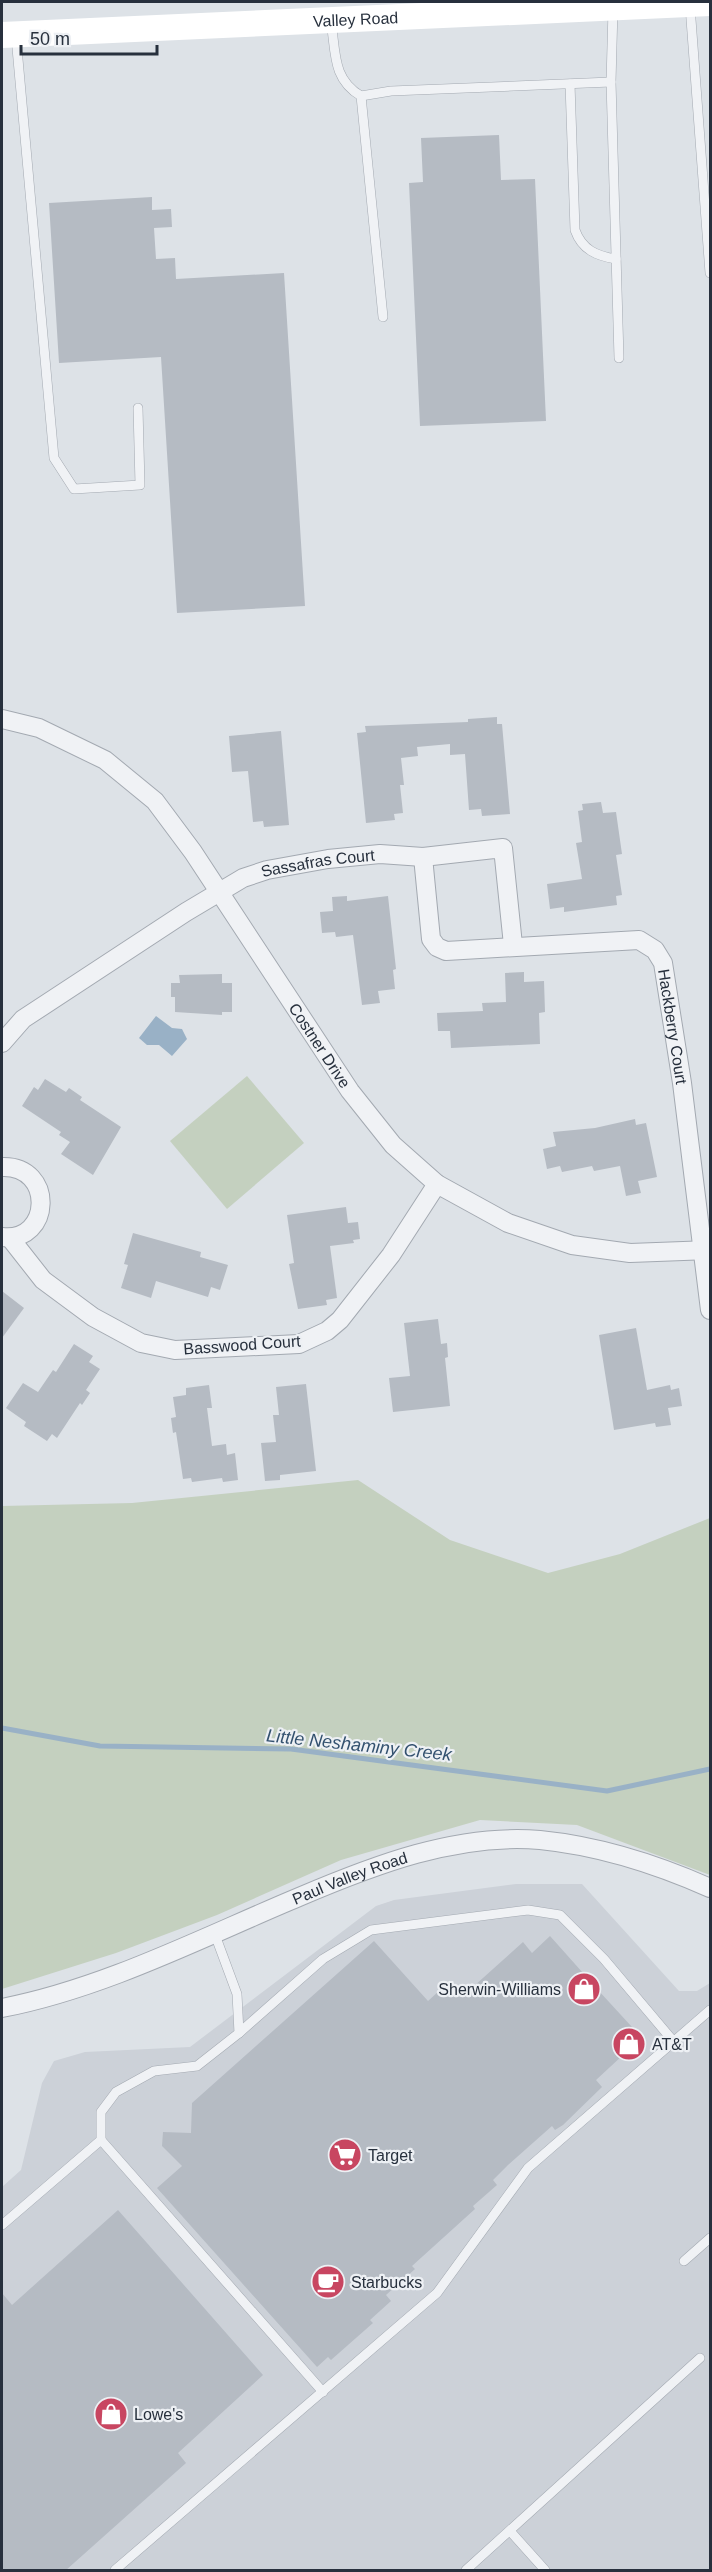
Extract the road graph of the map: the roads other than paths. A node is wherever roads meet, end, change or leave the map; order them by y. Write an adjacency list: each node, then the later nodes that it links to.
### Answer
1 (700, 3): 2 (street, Valley Road); 9 (lane)
2 (613, 7): 3 (street, Valley Road); 5 (lane)
3 (331, 20): 4 (street, Valley Road); 7 (lane)
4 (8, 35): 12 (lane)
5 (611, 82): 6 (lane); 8 (lane)
6 (570, 84): 7 (lane); 8 (lane)
7 (361, 96): 10 (lane)
8 (616, 259): 11 (lane)
9 (711, 273)
10 (383, 317)
11 (619, 358)
12 (138, 408)
13 (2, 719): 15 (street, Costner Drive)
14 (423, 857): 15 (street, Sassafras Court); 16 (street); 16 (street, Sassafras Court)
15 (219, 892): 17 (street); 19 (street, Costner Drive)
16 (513, 945): 21 (street, Hackberry Court)
17 (2, 1043)
18 (2, 1165): 20 (street, Basswood Court)
19 (437, 1184): 20 (street, Basswood Court); 21 (street, Costner Drive)
20 (6, 1237)
21 (707, 1251): 22 (street, Hackberry Court)
22 (711, 1310)
23 (711, 1888): 24 (street, Paul Valley Road)
24 (214, 1932): 25 (street, Paul Valley Road); 27 (lane)
25 (2, 2008)
26 (711, 2010): 28 (lane)
27 (239, 2033): 28 (lane); 29 (lane)
28 (674, 2042): 34 (lane)
29 (101, 2140): 30 (lane); 34 (lane)
30 (2, 2225)
31 (711, 2238): 32 (lane)
32 (684, 2261)
33 (700, 2358): 35 (lane)
34 (323, 2392): 36 (lane)
35 (510, 2531): 37 (lane); 38 (lane)
36 (115, 2571)
37 (466, 2571)
38 (545, 2571)

